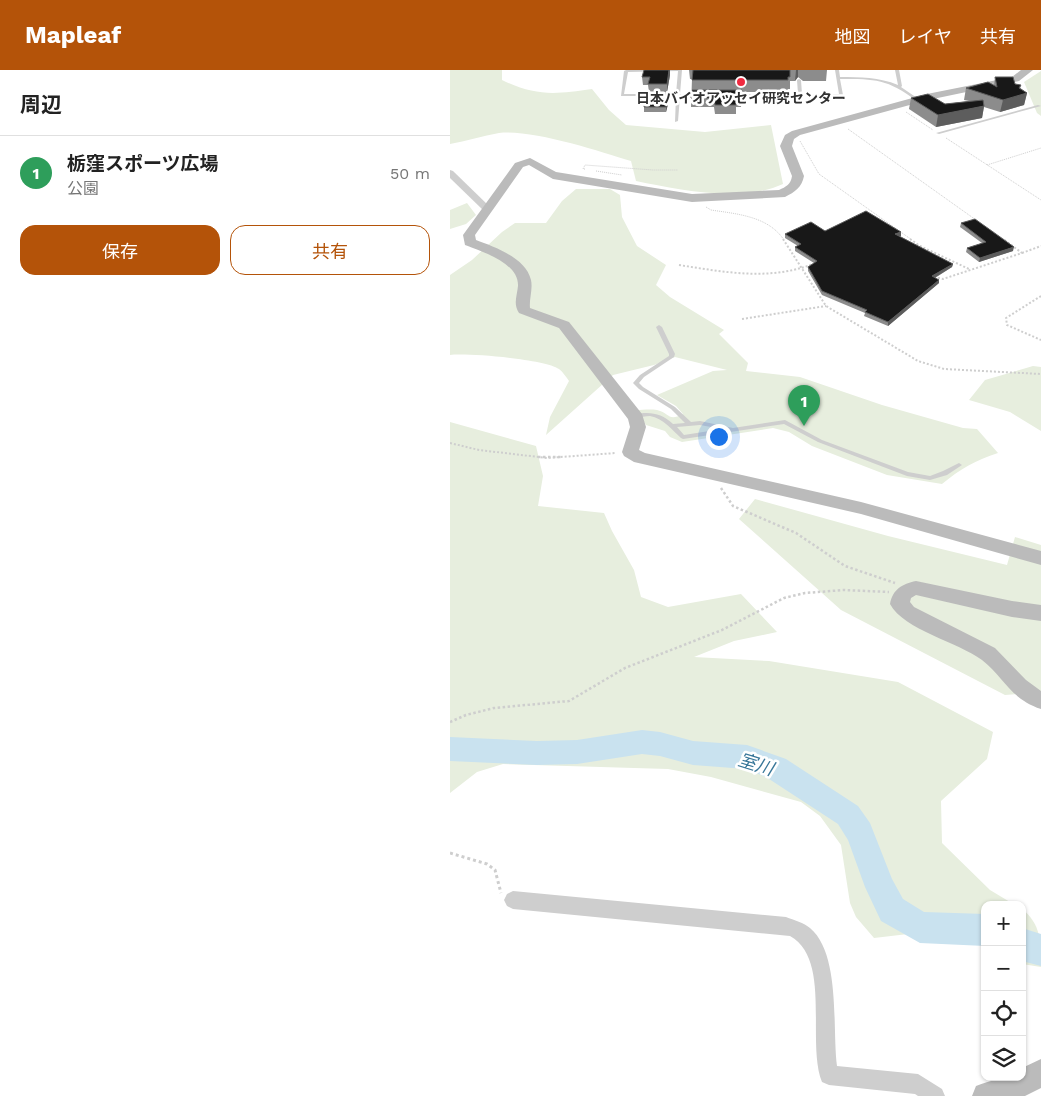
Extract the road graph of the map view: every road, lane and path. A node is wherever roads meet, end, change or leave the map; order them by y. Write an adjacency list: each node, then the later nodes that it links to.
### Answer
1 (680, 70): 10 (lane); 10 (lane)
2 (837, 70): 5 (lane)
3 (897, 70): 7 (lane)
4 (1028, 70): 8 (street)
5 (838, 78): 7 (lane); 13 (lane)
6 (799, 80): 13 (lane)
7 (900, 86): 14 (lane)
8 (958, 91): 9 (lane); 14 (street)
9 (973, 94)
10 (678, 95): 11 (lane); 17 (lane)
11 (706, 95)
12 (725, 95): 13 (lane)
13 (800, 95)
14 (918, 100): 15 (street)
15 (896, 106): 18 (street); 19 (path)
16 (1039, 106): 19 (lane)
17 (676, 120)
18 (836, 121): 28 (street); 30 (path)
19 (938, 133): 22 (path)
20 (800, 142): 34 (path)
21 (1041, 148): 22 (path)
22 (987, 165): 26 (path)
23 (678, 170): 25 (path)
24 (450, 173): 28 (street)
25 (630, 177)
26 (1041, 200)
27 (706, 207): 33 (path)
28 (487, 209): 42 (street)
29 (1041, 246): 30 (path)
30 (1022, 252): 34 (path)
31 (819, 261): 33 (path)
32 (679, 265): 33 (path)
33 (802, 270): 37 (path)
34 (971, 270): 35 (path)
35 (930, 275)
36 (1041, 296): 40 (path)
37 (826, 306): 38 (path); 41 (path)
38 (742, 319)
39 (659, 328): 43 (lane)
40 (1041, 340)
41 (1041, 374)
42 (635, 416): 44 (lane); 47 (street)
43 (688, 423): 44 (lane); 45 (lane)
44 (672, 426): 45 (lane)
45 (736, 430): 48 (lane)
46 (450, 443): 47 (path)
47 (630, 452): 49 (street)
48 (959, 464)
49 (708, 474): 50 (street); 51 (path)
50 (1041, 558)
51 (903, 593): 52 (street); 53 (street); 54 (path)
52 (1041, 613)
53 (1041, 700)
54 (450, 722)
55 (450, 853): 56 (path)
56 (514, 900): 59 (street)
57 (1041, 1073): 58 (street)
58 (1001, 1094)
59 (935, 1096)

